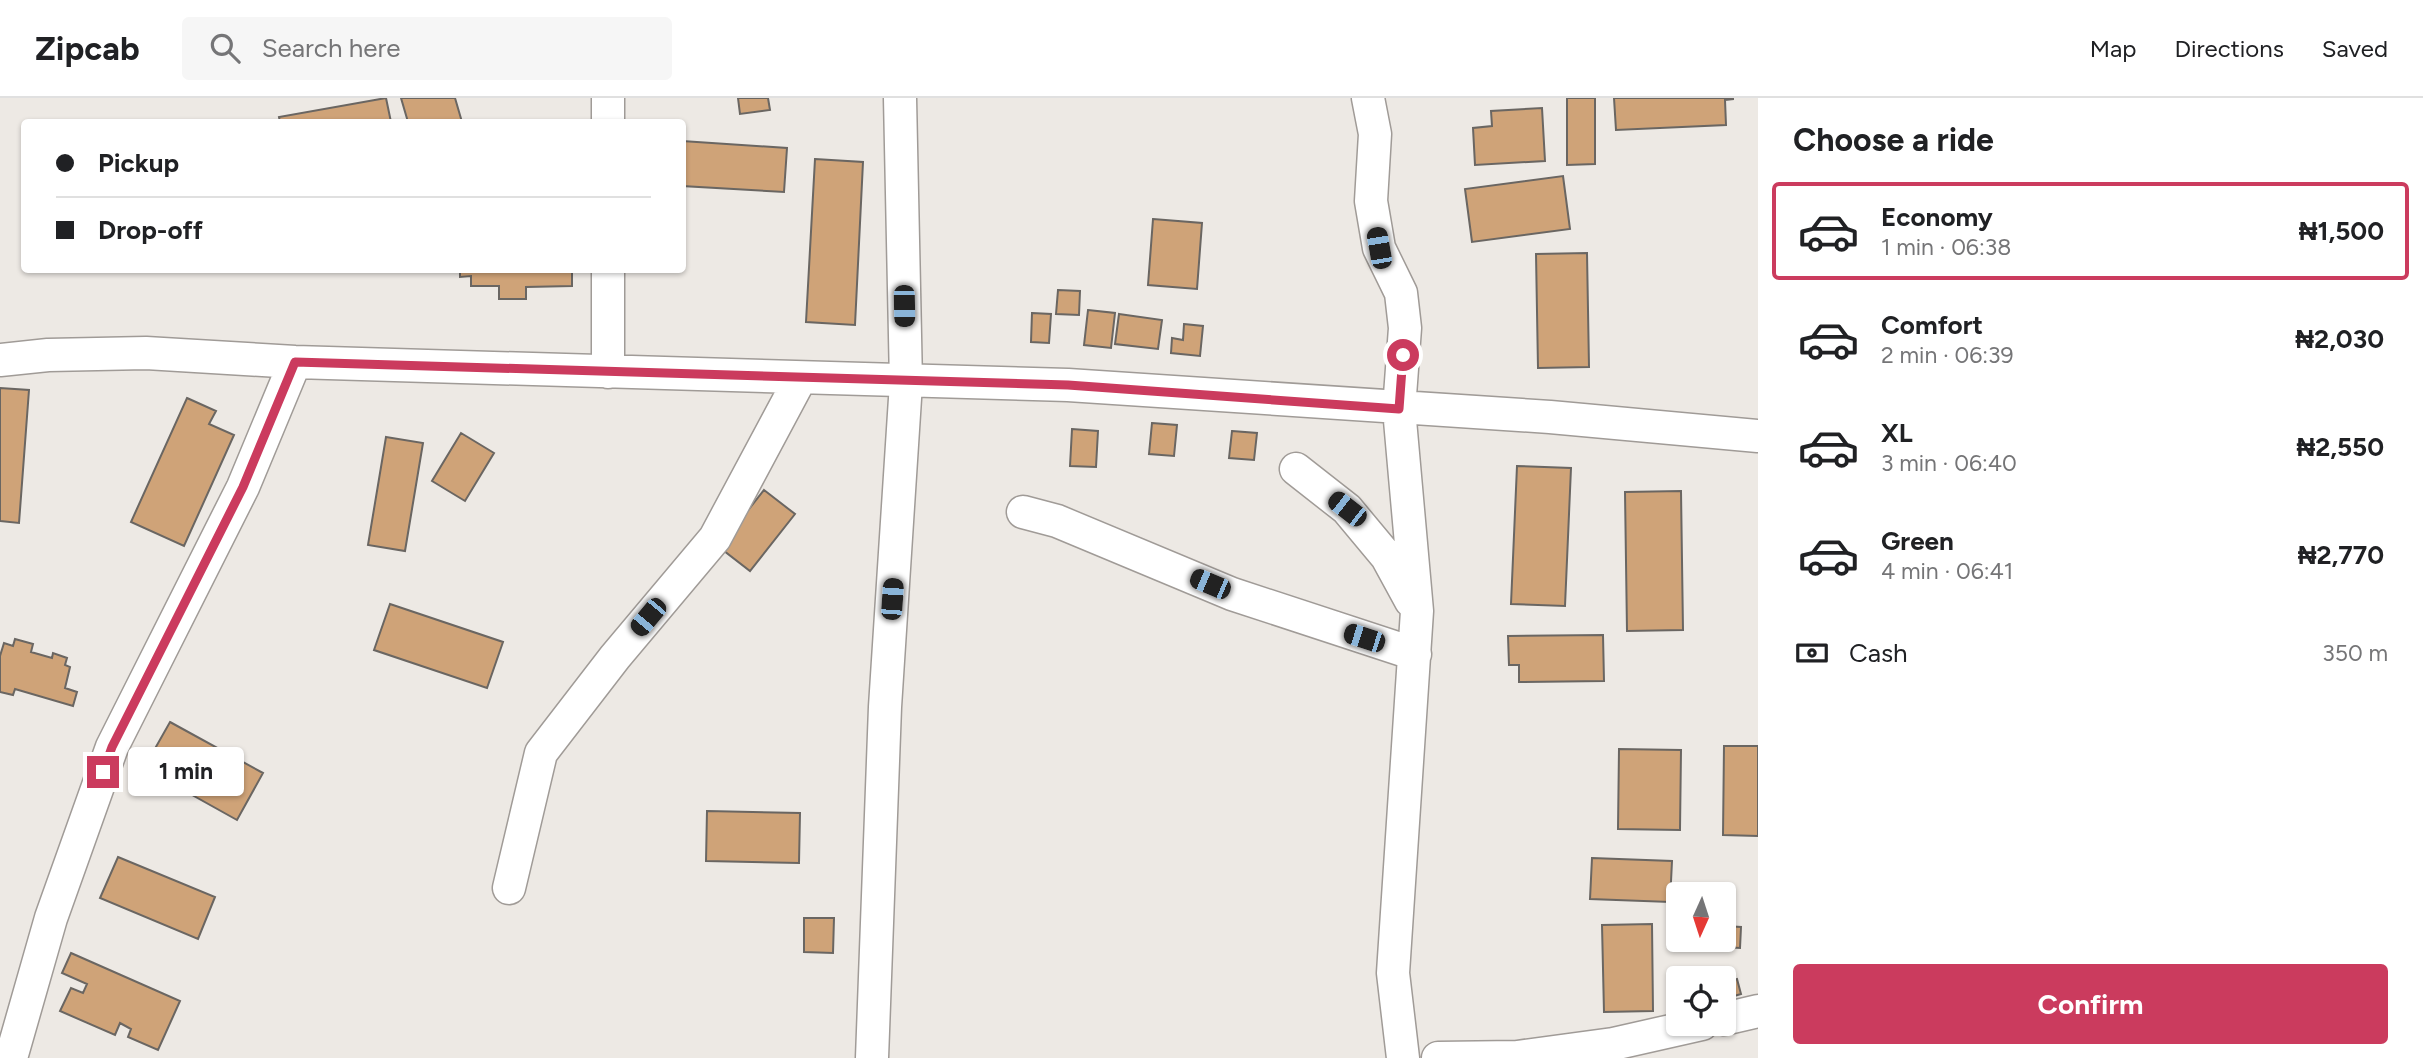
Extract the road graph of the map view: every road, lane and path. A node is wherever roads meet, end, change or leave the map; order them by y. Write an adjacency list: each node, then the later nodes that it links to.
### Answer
1 (608, 98): 4 (street)
2 (900, 98): 10 (street)
3 (1368, 98): 11 (street)
4 (608, 119)
5 (608, 273): 8 (street)
6 (0, 360): 7 (street)
7 (295, 362): 8 (street); 21 (street)
8 (608, 372): 9 (street)
9 (800, 379): 10 (street); 17 (street)
10 (906, 383): 11 (street); 22 (street)
11 (1399, 409): 12 (street); 15 (street)
12 (1758, 436)
13 (1296, 469): 15 (street)
14 (1023, 512): 16 (street)
15 (1417, 611): 16 (street)
16 (1415, 654): 23 (street)
17 (509, 888)
18 (1758, 1011): 19 (street)
19 (1736, 1016)
20 (1666, 1032): 24 (street)
21 (11, 1058)
22 (872, 1058)
23 (1403, 1058)
24 (1438, 1058)

